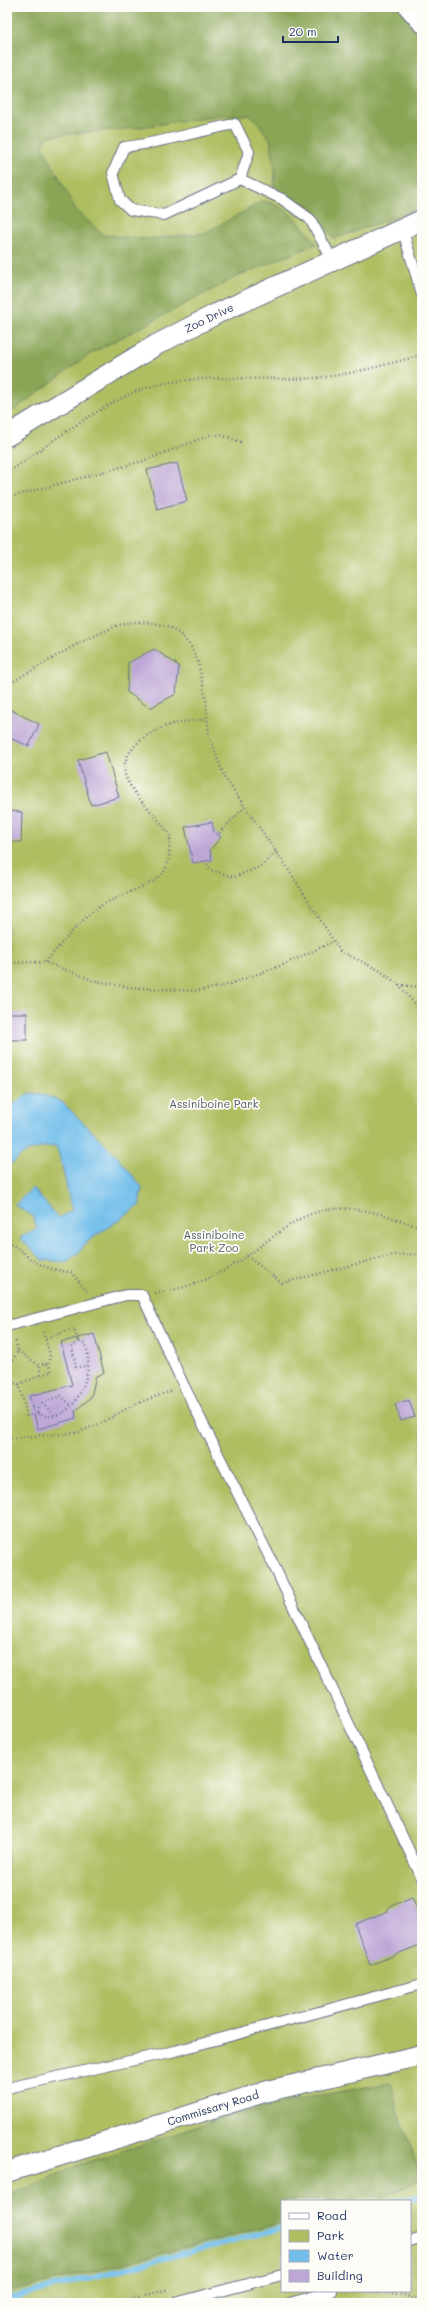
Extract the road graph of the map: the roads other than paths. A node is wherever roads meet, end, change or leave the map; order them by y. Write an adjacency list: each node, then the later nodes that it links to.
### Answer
1 (409, 7): 2 (street)
2 (422, 22)
3 (240, 179): 3 (lane); 6 (lane)
4 (422, 220): 5 (street, Zoo Drive)
5 (402, 231): 6 (street, Zoo Drive); 7 (lane)
6 (333, 261): 8 (street, Zoo Drive)
7 (422, 295)
8 (7, 436)
9 (9, 1325): 10 (lane)
10 (421, 1872)
11 (422, 1984): 13 (lane)
12 (422, 2055): 14 (street, Commissary Road)
13 (7, 2088)
14 (7, 2172)
15 (422, 2238): 16 (lane)
16 (411, 2242)
17 (281, 2275): 19 (lane)
18 (328, 2292): 20 (lane)
19 (177, 2303)
20 (290, 2303)

